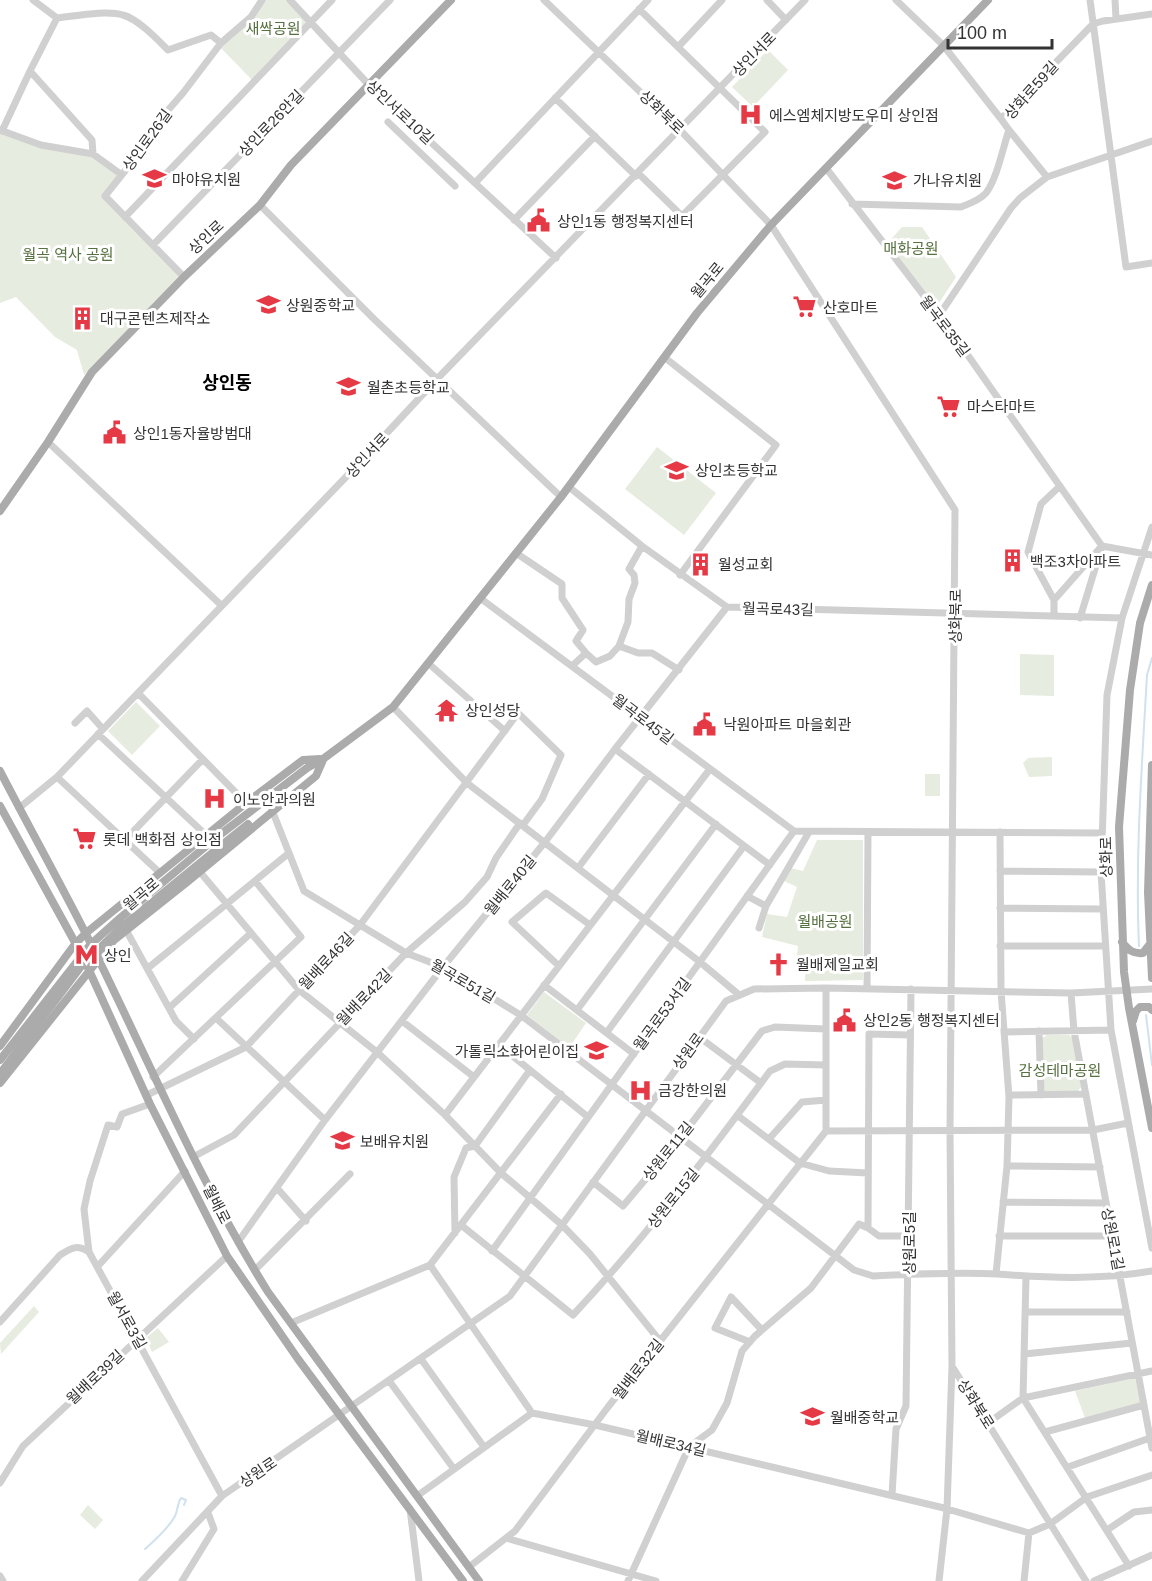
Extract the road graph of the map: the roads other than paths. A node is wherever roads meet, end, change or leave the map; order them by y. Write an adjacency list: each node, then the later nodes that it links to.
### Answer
1 (33, 0): 18 (street)
2 (262, 0): 23 (street, 상인로26길)
3 (291, 0): 21 (street, 상인서로10길)
4 (332, 0): 21 (street)
5 (390, 0): 27 (street, 상인로26안길)
6 (451, 0): 29 (main road, 상인로)
7 (544, 0): 26 (street, 상화북로)
8 (648, 0): 16 (street)
9 (722, 0): 25 (street)
10 (767, 0): 20 (street, 상인서로)
11 (805, 0): 20 (street, 상인서로)
12 (896, 0): 24 (street)
13 (988, 0): 24 (main road, 월곡로)
14 (1090, 0): 22 (street)
15 (1114, 0): 19 (street)
16 (639, 9): 25 (street, 상인서로); 26 (street)
17 (1152, 14): 19 (street)
18 (57, 18): 23 (street); 28 (street)
19 (1116, 18): 22 (street)
20 (786, 20): 30 (street, 상인서로)
21 (313, 22): 27 (street, 상인서로10길); 50 (street)
22 (1093, 24): 32 (street, 상화로59길); 40 (street)
23 (221, 43): 43 (street, 상인로26길)
24 (943, 45): 32 (street); 41 (main road, 월곡로)
25 (678, 47): 30 (street, 상인서로)
26 (599, 52): 31 (street); 35 (street, 상화북로)
27 (339, 53): 29 (street, 상인서로10길); 53 (street, 상인로26안길)
28 (30, 70): 34 (street); 39 (street)
29 (369, 85): 46 (street, 상인서로10길); 49 (main road, 상인로)
30 (721, 88): 35 (street, 상인서로); 42 (street)
31 (555, 98): 37 (street); 46 (street)
32 (1001, 119): 36 (street, 상화로59길)
33 (388, 122): 47 (street)
34 (1, 130): 39 (street)
35 (680, 130): 42 (street, 상화북로); 44 (street, 상인서로)
36 (1009, 130): 45 (street); 48 (street, 상화로59길)
37 (595, 136): 44 (street); 51 (street)
38 (1152, 141): 40 (street)
39 (93, 154): 43 (street)
40 (1112, 156): 45 (street); 55 (street)
41 (826, 168): 48 (street, 월곡로35길); 52 (main road, 월곡로)
42 (723, 174): 44 (street); 52 (street, 상화북로)
43 (122, 175): 50 (street, 상인로26길)
44 (637, 175): 54 (street, 상인서로)
45 (1047, 177): 57 (street)
46 (475, 183): 51 (street, 상인서로10길)
47 (455, 186)
48 (852, 204): 57 (street, 월곡로35길)
49 (260, 205): 56 (main road, 상인로); 59 (street)
50 (125, 217): 53 (street, 상인로26길)
51 (514, 220): 54 (street, 상인서로10길)
52 (771, 225): 58 (main road, 월곡로); 77 (street, 상화북로)
53 (153, 245): 56 (street, 상인로26길)
54 (556, 258): 59 (street, 상인서로)
55 (1152, 263)
56 (184, 277): 60 (main road, 상인로)
57 (938, 317): 61 (street, 월곡로35길)
58 (664, 357): 62 (main road, 월곡로); 71 (street)
59 (437, 379): 63 (street); 75 (street, 상인서로)
60 (48, 442): 64 (main road, 상인로); 75 (street)
61 (1060, 486): 67 (street, 월곡로35길); 74 (street)
62 (569, 487): 63 (main road, 월곡로); 66 (street, 월곡로43길)
63 (561, 497): 68 (main road, 월곡로)
64 (0, 511)
65 (1152, 527): 69 (street)
66 (642, 546): 71 (street, 월곡로43길); 81 (street)
67 (1102, 546): 69 (street); 74 (street); 79 (street)
68 (516, 553): 73 (main road, 월곡로); 82 (street)
69 (1143, 553): 70 (street); 80 (street)
70 (1152, 555)
71 (680, 575): 76 (street, 월곡로43길)
72 (1152, 585): 143 (main road, 상화로)
73 (480, 598): 83 (main road, 월곡로); 84 (street, 월곡로45길)
74 (1054, 600): 78 (street)
75 (221, 605): 86 (street, 상인서로)
76 (728, 608): 77 (street, 월곡로43길); 85 (street, 월배로40길)
77 (955, 614): 78 (street, 월곡로43길); 114 (street, 상화북로)
78 (1054, 616): 79 (street, 월곡로43길)
79 (1080, 618): 80 (street, 월곡로43길)
80 (1122, 618): 115 (street)
81 (619, 646): 82 (street); 85 (street)
82 (586, 653): 84 (street)
83 (428, 663): 87 (main road, 월곡로); 91 (street)
84 (572, 666): 89 (street, 월곡로45길)
85 (679, 670): 89 (street, 월배로40길)
86 (138, 693): 92 (street, 상인서로); 94 (street)
87 (393, 707): 95 (main road, 월곡로); 101 (street)
88 (518, 713): 91 (street, 월배로46길); 108 (street, 월배로42길)
89 (641, 718): 93 (street, 월배로40길); 97 (street, 월곡로45길)
90 (75, 723): 92 (street)
91 (505, 731): 101 (street, 월배로46길)
92 (101, 732): 100 (street, 상인서로); 102 (street)
93 (615, 749): 99 (street); 119 (street, 월배로40길)
94 (203, 759): 102 (street); 104 (street)
95 (323, 759): 104 (main road); 107 (main road); 118 (main road, 월곡로)
96 (1152, 765): 145 (main road)
97 (710, 769): 103 (street); 110 (street, 월곡로45길)
98 (0, 771): 106 (main road, 월배로)
99 (649, 774): 103 (street); 123 (street)
100 (57, 777): 106 (street, 상인서로); 117 (street, 월곡로)
101 (467, 783): 108 (street); 136 (street, 월배로46길)
102 (165, 797): 116 (street); 117 (street)
103 (685, 801): 109 (street); 129 (street)
104 (246, 802): 116 (main road)
105 (0, 806): 144 (main road, 월배로)
106 (19, 808): 140 (main road, 월배로)
107 (272, 810): 121 (street, 월곡로51길); 125 (main road)
108 (521, 824): 119 (street); 148 (street, 월배로42길)
109 (716, 824): 120 (street); 135 (street)
110 (794, 831): 111 (street); 122 (street, 월곡로53서길)
111 (809, 832): 112 (street); 132 (street)
112 (868, 832): 114 (street); 159 (street)
113 (1000, 832): 114 (street); 115 (street); 124 (street)
114 (953, 833): 164 (street, 상화북로)
115 (1101, 833): 126 (street)
116 (206, 835): 127 (main road)
117 (125, 840): 127 (street, 월곡로)
118 (220, 841): 191 (main road, 월곡로, bridge); 195 (main road, 월곡로, bridge)
119 (545, 842): 123 (street); 153 (street, 월배로40길)
120 (744, 846): 122 (street); 142 (street)
121 (289, 853): 128 (street); 136 (street, 월곡로51길)
122 (770, 865): 130 (street, 월곡로53서길)
123 (578, 868): 129 (street)
124 (1000, 871): 126 (street); 133 (street)
125 (200, 872): 131 (street); 139 (main road)
126 (1101, 872): 134 (street)
127 (160, 873): 140 (main road)
128 (255, 881): 131 (street); 151 (street)
129 (613, 895): 135 (street); 137 (street)
130 (747, 896): 132 (street); 150 (street, 월곡로53서길)
131 (227, 904): 141 (street); 154 (street)
132 (766, 906): 138 (street)
133 (1000, 908): 134 (street); 146 (street)
134 (1102, 909): 147 (street)
135 (645, 920): 142 (street); 170 (street)
136 (360, 925): 148 (street, 월곡로51길); 162 (street, 월배로46길)
137 (590, 925): 152 (street); 152 (street)
138 (759, 928)
139 (126, 930): 149 (main road); 154 (street, 월곡로)
140 (86, 933): 144 (main road); 149 (main road, 월배로)
141 (252, 933): 151 (street); 169 (street)
142 (674, 942): 150 (street); 181 (street)
143 (1122, 942): 145 (main road); 163 (main road, 상화로)
144 (75, 944): 155 (main road, 월배로); 187 (main road)
145 (1150, 944): 156 (main road)
146 (1000, 946): 147 (street); 165 (street)
147 (1105, 946): 166 (street)
148 (406, 953): 153 (street, 월곡로51길); 175 (street, 월배로42길)
149 (98, 958): 155 (main road); 196 (main road, 월배로)
150 (700, 962): 168 (street); 190 (street, 월곡로53서길)
151 (276, 963): 162 (street); 173 (street)
152 (559, 966): 157 (street)
153 (443, 967): 172 (street, 월곡로51길); 174 (street, 월배로40길)
154 (148, 968): 169 (street, 월곡로)
155 (88, 970): 199 (main road); 207 (main road, 월배로)
156 (1152, 978)
157 (544, 985): 170 (street); 172 (street)
158 (826, 988): 159 (street); 168 (street); 177 (street)
159 (867, 989): 160 (street)
160 (911, 989): 164 (street); 183 (street, 상원로5길)
161 (1152, 989): 163 (street)
162 (299, 990): 175 (street); 188 (street, 월배로46길)
163 (1126, 990): 166 (street); 176 (main road, 상화로)
164 (952, 991): 165 (street); 219 (street, 상화북로)
165 (1001, 991): 167 (street); 182 (street)
166 (1107, 991): 167 (street); 178 (street)
167 (1071, 993): 180 (street, 상원로1길)
168 (738, 994): 184 (street, 상원로)
169 (170, 1008): 185 (street, 월곡로)
170 (577, 1010): 181 (street)
171 (1152, 1010): 176 (main road)
172 (522, 1016): 186 (street); 201 (street, 월곡로51길)
173 (216, 1018): 185 (street); 188 (street)
174 (402, 1020): 189 (street, 월배로40길); 197 (street)
175 (340, 1022): 189 (street); 198 (street, 월배로42길)
176 (1132, 1025): 215 (main road, 상화로)
177 (826, 1029): 192 (street, 상원로11길); 193 (street)
178 (1111, 1030): 180 (street); 214 (street)
179 (1039, 1031): 180 (street); 182 (street); 206 (street)
180 (1074, 1031): 204 (street, 상원로1길)
181 (607, 1032): 190 (street)
182 (1004, 1032): 205 (street)
183 (910, 1035): 218 (street); 221 (street, 상원로5길)
184 (699, 1037): 192 (street); 209 (street, 상원로)
185 (194, 1039): 196 (street)
186 (499, 1045): 194 (street); 197 (street)
187 (0, 1046)
188 (246, 1047): 198 (street); 202 (street, 월배로46길)
189 (378, 1053): 210 (street); 213 (street, 월배로40길)
190 (634, 1054): 201 (street, 월곡로53서길)
191 (0, 1060)
192 (735, 1064): 200 (street); 222 (street, 상원로11길)
193 (826, 1065): 200 (street, 상원로15길); 208 (street)
194 (531, 1070): 203 (street); 224 (street)
195 (0, 1074)
196 (153, 1077): 202 (main road, 월배로)
197 (474, 1077): 210 (street)
198 (283, 1082): 213 (street); 225 (street, 월배로42길)
199 (0, 1083)
200 (760, 1083): 211 (street, 상원로15길)
201 (612, 1084): 209 (street, 월곡로51길); 212 (street, 월곡로53서길)
202 (160, 1089): 207 (street, 월배로46길); 225 (main road, 월배로)
203 (561, 1094): 212 (street); 231 (street)
204 (1086, 1094): 206 (street); 216 (street, 상원로1길)
205 (1009, 1095): 206 (street); 220 (street)
206 (1041, 1095)
207 (149, 1099): 230 (main road, 월배로); 251 (street, 월배로46길)
208 (826, 1100): 217 (street); 223 (street)
209 (645, 1110): 222 (street, 월곡로51길); 234 (street, 상원로)
210 (445, 1115): 224 (street)
211 (737, 1115): 223 (street); 226 (street, 상원로15길)
212 (588, 1117): 236 (street, 월곡로53서길)
213 (325, 1120): 235 (street, 월배로40길)
214 (1128, 1122): 216 (street); 249 (street)
215 (1152, 1128)
216 (1093, 1130): 220 (street); 229 (street, 상원로1길)
217 (826, 1131): 218 (street); 227 (street, 월배로32길)
218 (867, 1131): 221 (street); 232 (street)
219 (950, 1131): 220 (street); 221 (street); 260 (street, 상화북로)
220 (1008, 1131): 228 (street)
221 (909, 1132): 245 (street, 상원로5길)
222 (681, 1137): 226 (street, 월곡로51길); 234 (street, 상원로11길)
223 (769, 1139): 227 (street)
224 (475, 1146): 231 (street); 244 (street)
225 (193, 1157): 248 (main road, 월배로)
226 (706, 1157): 238 (street, 월곡로51길); 262 (street, 상원로15길)
227 (800, 1163): 232 (street); 238 (street, 월배로32길)
228 (1007, 1166): 229 (street); 237 (street)
229 (1100, 1167): 239 (street, 상원로1길)
230 (185, 1171): 252 (main road, 월배로); 255 (street)
231 (501, 1173): 236 (street); 241 (street)
232 (868, 1173): 243 (street)
233 (350, 1174): 240 (street)
234 (593, 1182): 242 (street, 상원로)
235 (277, 1188): 240 (street); 248 (street, 월배로40길)
236 (530, 1198): 242 (street); 250 (street, 월곡로53서길)
237 (1003, 1202): 239 (street); 246 (street)
238 (767, 1203): 253 (street, 월곡로51길); 272 (street, 월배로32길)
239 (1106, 1203): 247 (street, 상원로1길)
240 (306, 1221): 256 (street)
241 (461, 1225): 244 (street); 250 (street)
242 (562, 1225): 261 (street, 상원로); 262 (street)
243 (868, 1228): 245 (street); 253 (street)
244 (455, 1233): 254 (street)
245 (909, 1236): 258 (street, 상원로5길)
246 (999, 1236): 247 (street); 259 (street)
247 (1113, 1236): 264 (street, 상원로1길)
248 (238, 1242): 256 (main road, 월배로)
249 (1152, 1248)
250 (492, 1251): 261 (street)
251 (89, 1252): 255 (street, 월서로3길); 267 (street)
252 (227, 1256): 271 (street, 월배로39길); 285 (main road, 월배로)
253 (837, 1256): 258 (street, 월곡로51길); 270 (street)
254 (430, 1265): 268 (street); 269 (street)
255 (98, 1266): 271 (street, 월서로3길)
256 (255, 1270): 268 (main road, 월배로)
257 (1152, 1271): 264 (street, 월곡로51길)
258 (909, 1274): 260 (street, 월곡로51길); 297 (street, 상원로5길)
259 (996, 1274): 260 (street, 월곡로51길); 263 (street, 월곡로51길)
260 (951, 1275): 277 (street, 상화북로)
261 (524, 1277): 262 (street, 상원로15길); 269 (street, 상원로)
262 (609, 1277): 272 (street)
263 (1026, 1277): 264 (street, 월곡로51길); 265 (street)
264 (1120, 1277): 266 (street, 상원로1길)
265 (1026, 1312): 266 (street); 275 (street)
266 (1127, 1312): 274 (street, 상원로1길)
267 (0, 1322)
268 (291, 1323): 283 (main road, 월배로)
269 (472, 1323): 276 (street, 상원로); 284 (street)
270 (762, 1330): 273 (street); 273 (street)
271 (137, 1338): 296 (street, 월배로39길); 298 (street, 월서로3길)
272 (660, 1341): 287 (street, 월배로32길)
273 (750, 1342): 290 (street)
274 (1132, 1343): 275 (street); 279 (street, 상원로1길)
275 (1024, 1354): 281 (street)
276 (421, 1359): 280 (street, 상원로); 291 (street)
277 (952, 1366): 286 (street, 상화북로); 302 (street)
278 (1152, 1371): 279 (street)
279 (1138, 1374): 281 (street); 282 (street, 상원로1길)
280 (390, 1382): 283 (street, 상원로); 294 (street)
281 (1023, 1398): 286 (street); 288 (street)
282 (1144, 1405): 288 (street); 289 (street, 상원로1길)
283 (352, 1408): 285 (street, 상원로); 299 (main road, 월배로)
284 (532, 1413): 287 (street, 월배로34길); 291 (street)
285 (341, 1415): 298 (street, 상원로); 301 (main road, 월배로)
286 (988, 1423): 305 (street, 상화북로)
287 (595, 1425): 290 (street, 월배로34길); 308 (street, 월배로32길)
288 (1045, 1432): 293 (street)
289 (1150, 1438): 292 (street, 상원로1길); 293 (street)
290 (689, 1447): 297 (street, 월배로34길); 313 (street)
291 (484, 1448): 294 (street)
292 (1152, 1448)
293 (1068, 1467): 300 (street)
294 (454, 1469): 299 (street)
295 (1152, 1474): 300 (street)
296 (0, 1483)
297 (892, 1495): 302 (street, 월배로34길)
298 (222, 1496): 304 (street, 상원로)
299 (417, 1496): 311 (main road, 월배로)
300 (1087, 1497): 305 (street); 306 (street)
301 (410, 1508): 317 (street); 318 (main road, 월배로)
302 (947, 1509): 307 (street, 월배로34길); 321 (street)
303 (1152, 1510): 306 (street)
304 (208, 1513): 315 (street, 상원로); 316 (street)
305 (1050, 1524): 307 (street); 323 (street, 상화북로)
306 (1107, 1530): 310 (street)
307 (1029, 1533): 322 (street)
308 (506, 1538): 311 (street, 월배로32길); 313 (street)
309 (1152, 1556): 310 (street)
310 (1129, 1566): 324 (street)
311 (469, 1567): 319 (main road, 월배로)
312 (0, 1576): 314 (street)
313 (629, 1577): 320 (street)
314 (3, 1581)
315 (142, 1581)
316 (182, 1581)
317 (419, 1581)
318 (463, 1581)
319 (479, 1581)
320 (656, 1581)
321 (939, 1581)
322 (1024, 1581)
323 (1086, 1581)
324 (1094, 1581)

